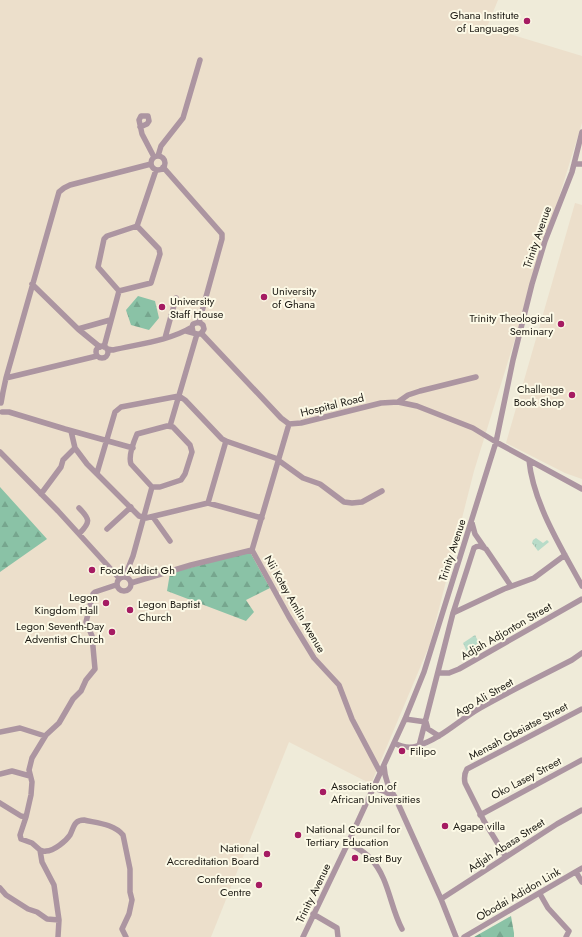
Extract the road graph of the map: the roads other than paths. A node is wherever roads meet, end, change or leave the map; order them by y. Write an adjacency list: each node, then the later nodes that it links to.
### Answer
1 (200, 60): 6 (street)
2 (140, 127): 6 (street)
3 (582, 132): 5 (street, Trinity Avenue)
4 (582, 144): 5 (street, Trinity Avenue)
5 (577, 154): 8 (street, Trinity Avenue)
6 (156, 156): 7 (street); 10 (street)
7 (151, 164): 11 (street); 13 (street)
8 (574, 164): 9 (street); 33 (street, Trinity Avenue)
9 (582, 164)
10 (163, 167): 11 (street); 17 (street)
11 (156, 170): 12 (street)
12 (137, 226): 14 (street); 14 (street)
13 (32, 284): 18 (street); 23 (street)
14 (120, 291): 16 (street)
15 (176, 298): 20 (street)
16 (110, 320): 18 (street); 21 (street)
17 (199, 322): 19 (street); 19 (street, Hospital Road)
18 (78, 329): 21 (street)
19 (197, 332): 20 (street); 25 (street); 28 (street, Hospital Road)
20 (166, 338): 21 (street)
21 (104, 351): 23 (street)
22 (476, 377): 26 (street)
23 (6, 378): 24 (street)
24 (1, 394): 27 (street)
25 (178, 396): 29 (street); 31 (street); 32 (street)
26 (398, 402): 28 (street, Hospital Road); 33 (street, Hospital Road)
27 (1, 408): 30 (street)
28 (290, 424): 37 (street)
29 (170, 426): 35 (street); 40 (street)
30 (71, 431): 31 (street); 34 (street)
31 (106, 441): 35 (street); 39 (street)
32 (226, 441): 37 (street); 44 (street)
33 (496, 442): 38 (street, Hospital Road); 50 (street, Trinity Avenue)
34 (75, 448): 39 (street); 43 (street)
35 (133, 448): 40 (street)
36 (0, 452): 43 (street)
37 (278, 460): 42 (street); 49 (street)
38 (529, 460): 41 (street, Hospital Road); 58 (street)
39 (97, 473): 45 (street)
40 (152, 487): 48 (street)
41 (582, 489)
42 (382, 491)
43 (41, 494): 52 (street)
44 (208, 503): 47 (street); 49 (street)
45 (130, 507): 48 (street); 51 (street)
46 (79, 508): 52 (street)
47 (153, 517): 48 (street); 54 (street)
48 (143, 518): 59 (street)
49 (262, 518): 57 (street)
50 (472, 522): 53 (street); 70 (street, Trinity Avenue)
51 (107, 529)
52 (79, 534): 60 (street)
53 (475, 534): 55 (street); 56 (street)
54 (170, 541)
55 (475, 547): 56 (street); 66 (street)
56 (486, 549): 63 (street)
57 (252, 550): 61 (street); 79 (street, Nii Kotey Amlin Avenue)
58 (565, 555): 63 (street); 64 (street)
59 (125, 576): 60 (street); 61 (street)
60 (119, 578): 62 (street)
61 (131, 583): 62 (street)
62 (116, 585): 73 (street)
63 (511, 586): 66 (street)
64 (582, 586)
65 (582, 599): 68 (street, Adjah Adjonton Street)
66 (453, 613): 68 (street)
67 (582, 653): 74 (street, Ago Ali Street)
68 (438, 673): 71 (street)
69 (582, 709): 86 (street, Mensah Gbeiatse Street)
70 (405, 719): 71 (street); 75 (street, Trinity Avenue)
71 (426, 722): 74 (street); 76 (street)
72 (0, 732): 73 (street)
73 (45, 736): 81 (street)
74 (439, 736): 76 (street, Ago Ali Street)
75 (394, 743): 76 (street, Ago Ali Street); 78 (street, Trinity Avenue)
76 (419, 746)
77 (582, 760): 86 (street, Oko Lasey Street)
78 (384, 763): 79 (street, Trinity Avenue); 83 (street)
79 (380, 772): 82 (street, Trinity Avenue)
80 (0, 774): 81 (street)
81 (30, 776): 87 (street)
82 (374, 788): 83 (street); 88 (street, Trinity Avenue)
83 (396, 799): 96 (street)
84 (0, 803): 87 (street)
85 (582, 810): 90 (street, Adjah Abasa Street)
86 (480, 815): 90 (street, Mensah Gbeiatse Street)
87 (26, 817): 89 (street)
88 (348, 842): 97 (street, Trinity Avenue); 99 (street)
89 (40, 850): 98 (street); 101 (street)
90 (506, 857): 96 (street, Adjah Abasa Street)
91 (582, 868): 92 (street, Obodai Adidon Link)
92 (576, 872): 93 (street); 95 (street, Obodai Adidon Link)
93 (582, 882)
94 (0, 888): 98 (street)
95 (540, 894): 105 (street, Obodai Adidon Link); 106 (street)
96 (441, 899): 104 (street)
97 (313, 914): 102 (street, Trinity Avenue); 103 (street)
98 (59, 920): 100 (street)
99 (402, 929)
100 (58, 937)
101 (126, 937)
102 (303, 937)
103 (338, 937)
104 (456, 937)
105 (464, 937)
106 (566, 937)

